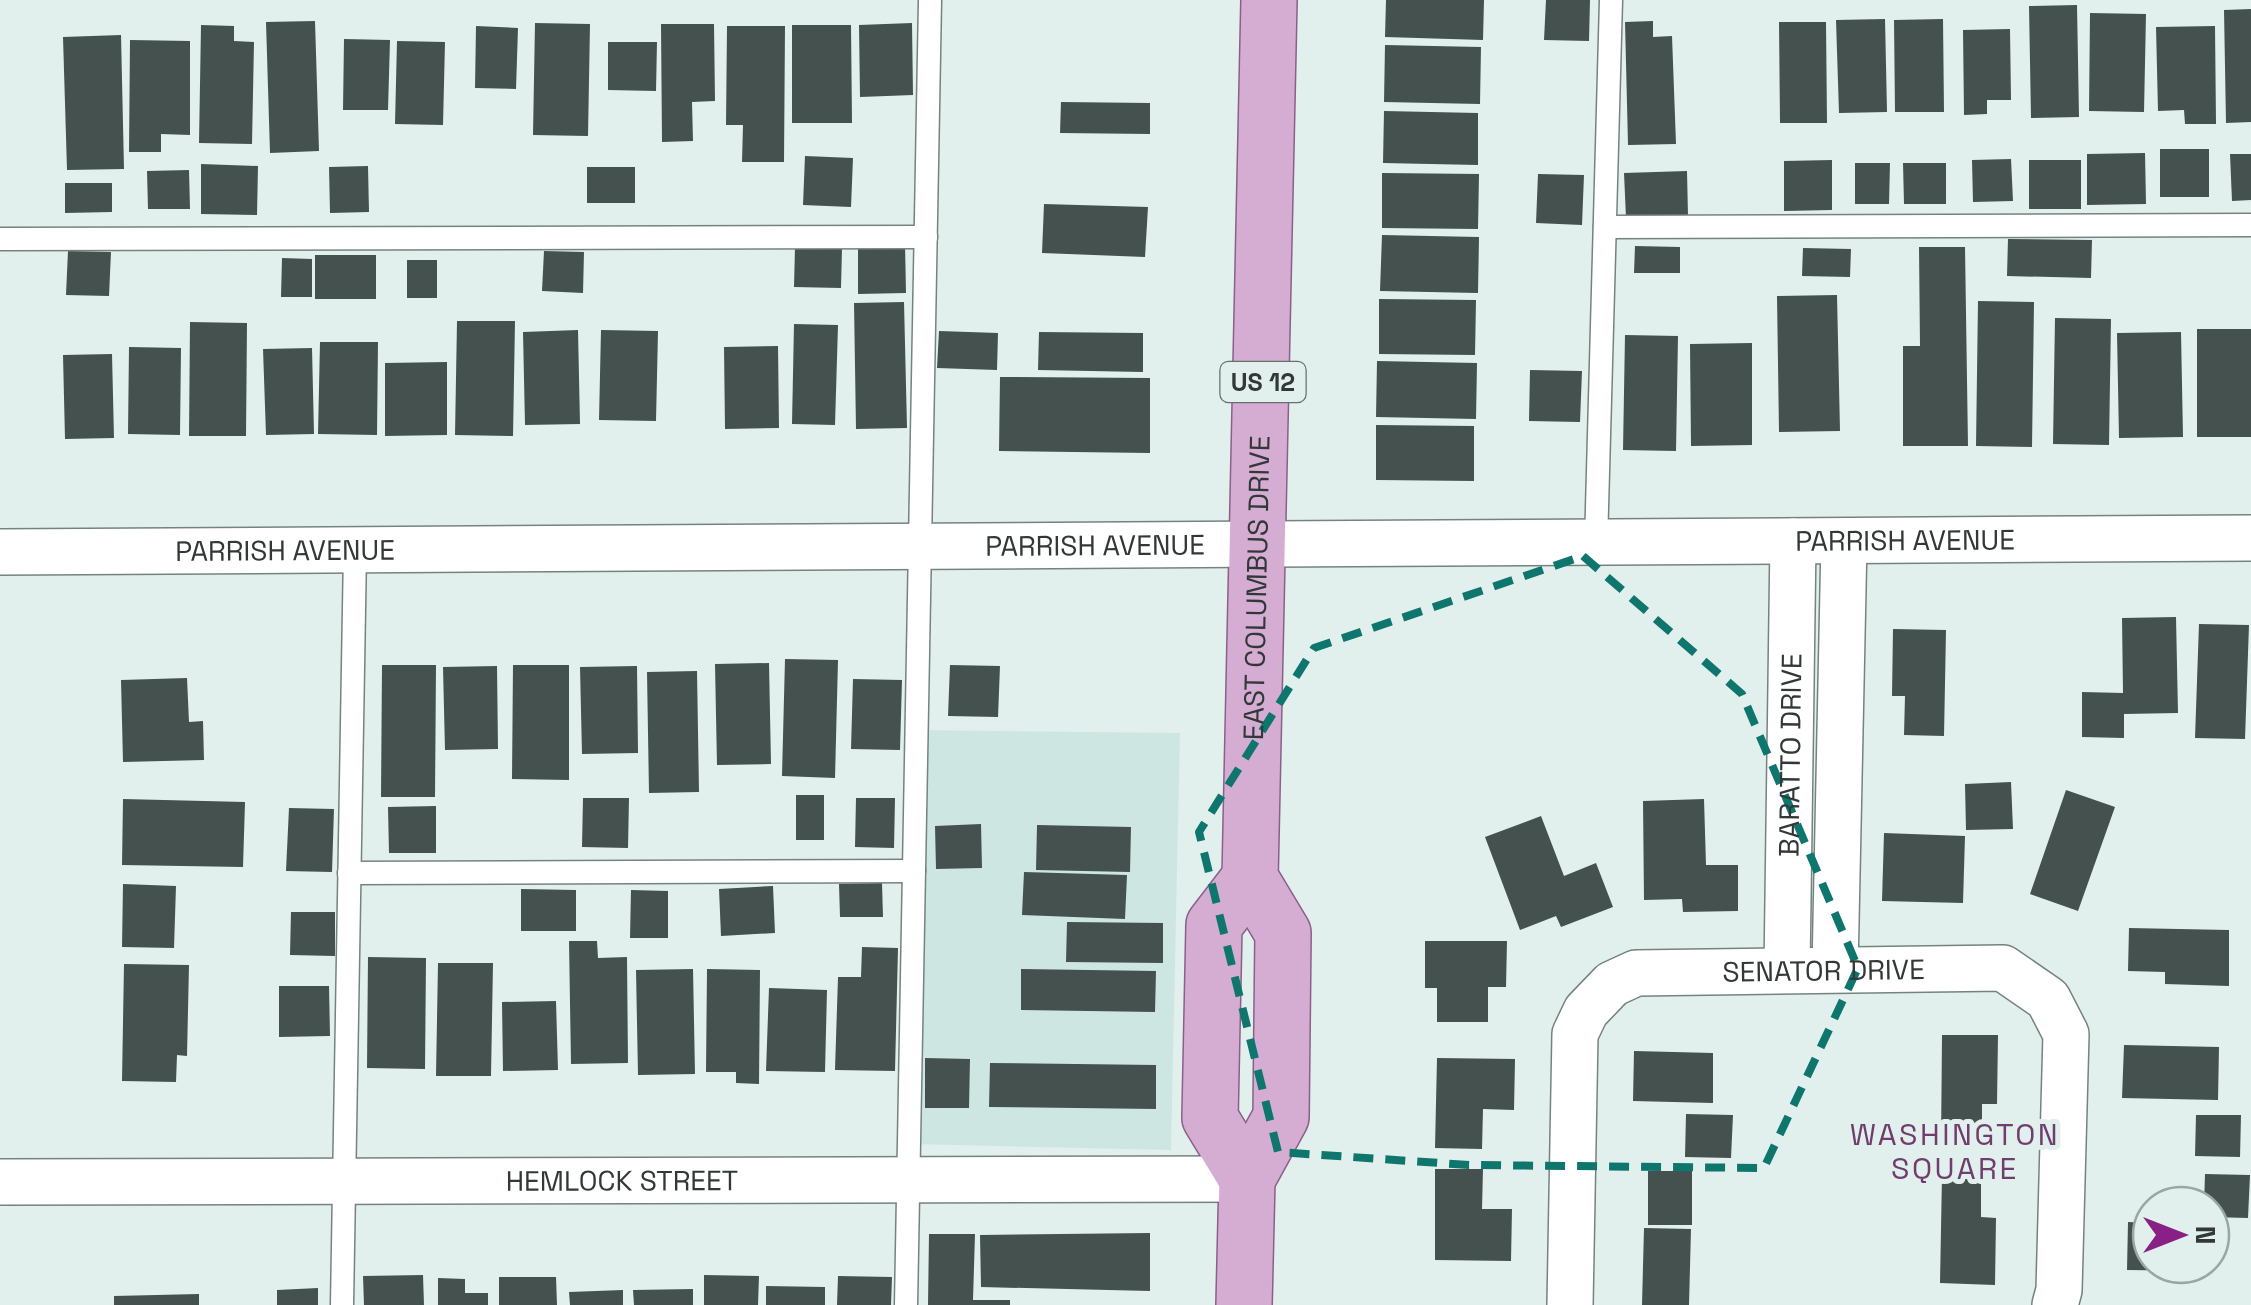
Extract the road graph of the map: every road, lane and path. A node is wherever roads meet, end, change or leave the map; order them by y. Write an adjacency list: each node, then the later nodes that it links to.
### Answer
1 (930, 0): 6 (lane)
2 (1269, 0): 12 (main road, EAST COLUMBUS DRIVE / US 12)
3 (1611, 0): 5 (lane)
4 (2251, 225): 5 (lane)
5 (1605, 227): 11 (lane)
6 (926, 236): 7 (lane); 13 (lane)
7 (0, 239)
8 (2251, 538): 10 (street, PARRISH AVENUE)
9 (1793, 541): 10 (street, PARRISH AVENUE); 11 (street, PARRISH AVENUE); 20 (street, BARATTO DRIVE)
10 (1844, 541): 19 (street, BARATTO DRIVE)
11 (1596, 544): 12 (street, PARRISH AVENUE)
12 (1260, 548): 13 (street, PARRISH AVENUE); 18 (main road, EAST COLUMBUS DRIVE / US 12)
13 (920, 549): 14 (street, PARRISH AVENUE); 16 (lane)
14 (355, 551): 15 (street, PARRISH AVENUE); 17 (lane)
15 (0, 552)
16 (914, 871): 17 (lane); 22 (lane)
17 (349, 873): 23 (lane)
18 (1250, 878): 21 (main road); 21 (main road)
19 (1835, 969): 20 (street, SENATOR DRIVE); 29 (street, SENATOR DRIVE)
20 (1787, 970): 28 (street, SENATOR DRIVE)
21 (1247, 1179): 22 (street, HEMLOCK STREET); 27 (main road)
22 (908, 1180): 23 (street, HEMLOCK STREET); 26 (lane)
23 (344, 1181): 24 (street, HEMLOCK STREET); 25 (lane)
24 (0, 1182)
25 (342, 1305)
26 (906, 1305)
27 (1244, 1305)
28 (1570, 1305)
29 (2055, 1305)

